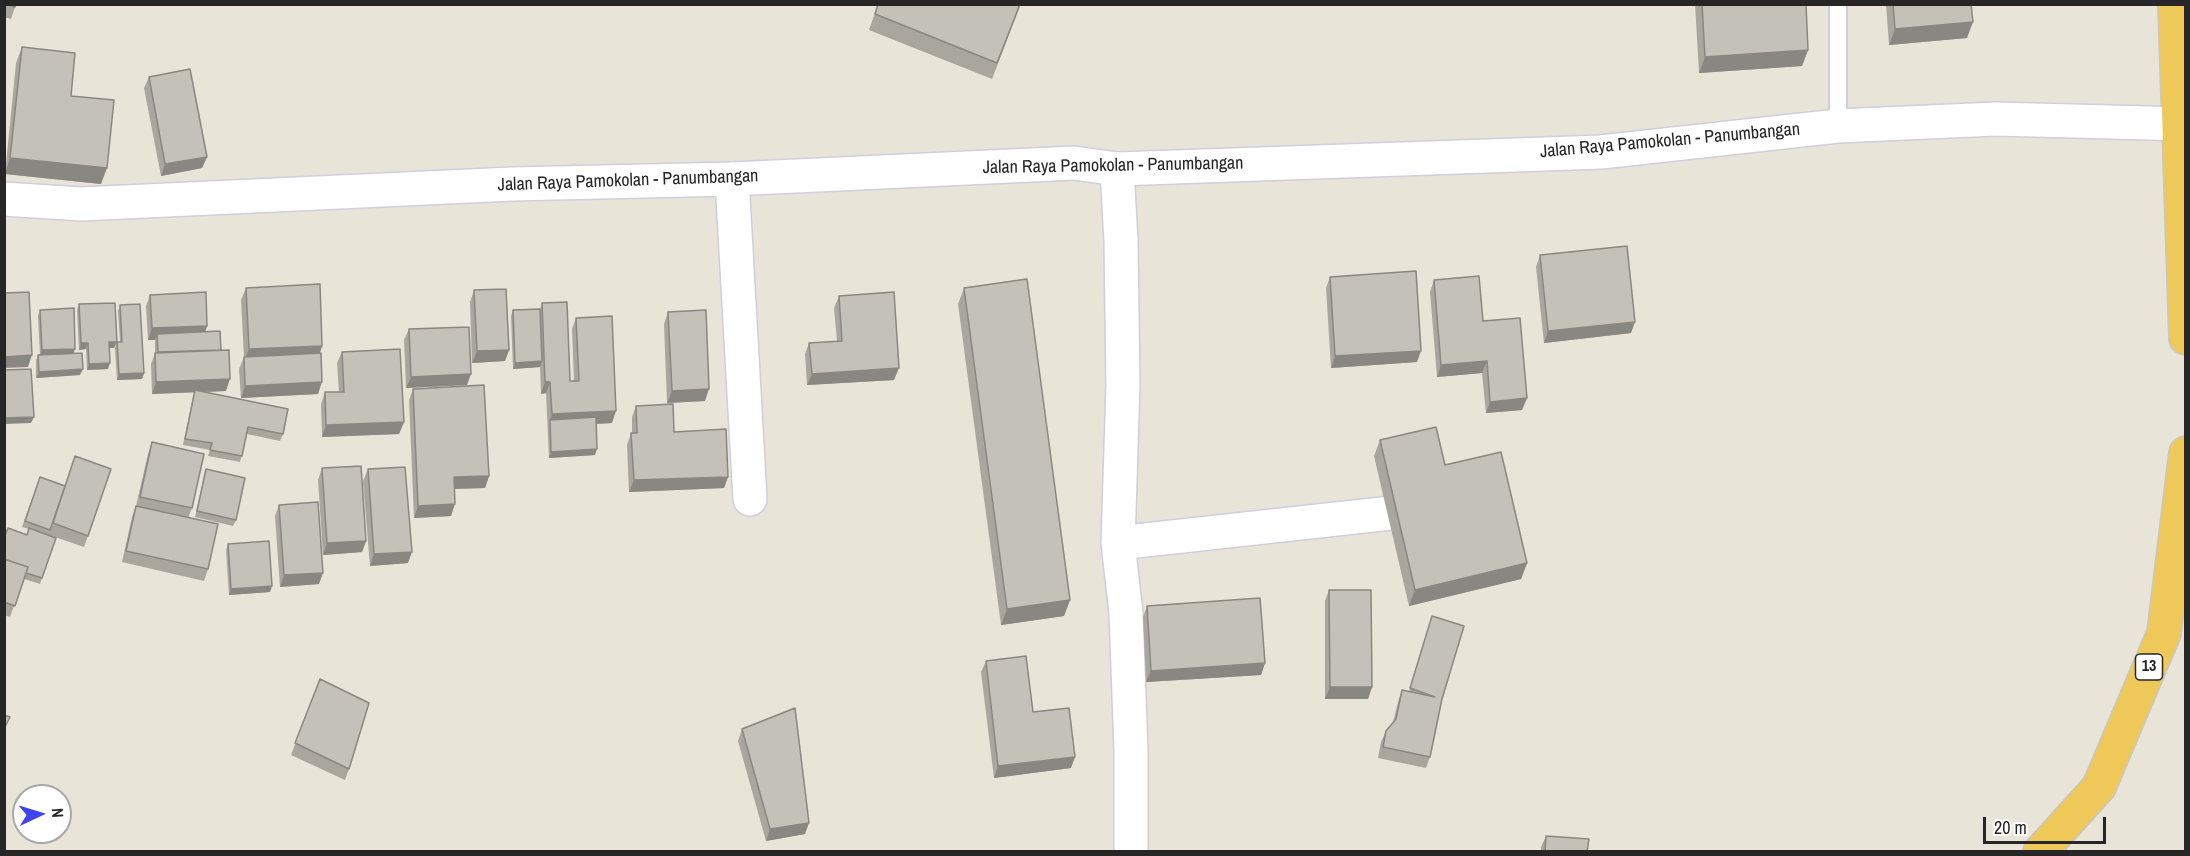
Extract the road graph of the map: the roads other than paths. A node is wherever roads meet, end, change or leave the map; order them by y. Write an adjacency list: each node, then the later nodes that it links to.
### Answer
1 (1838, 4): 4 (lane)
2 (2175, 4): 3 (highway)
3 (2182, 124): 4 (main road, Jalan Raya Pamokolan - Panumbangan); 8 (highway)
4 (1838, 126): 5 (main road, Jalan Raya Pamokolan - Panumbangan)
5 (1117, 169): 6 (main road, Jalan Raya Pamokolan - Panumbangan); 12 (main road)
6 (732, 179): 7 (main road, Jalan Raya Pamokolan - Panumbangan); 10 (main road)
7 (4, 198)
8 (2186, 338)
9 (2186, 453): 14 (highway, 13)
10 (750, 499)
11 (1391, 513): 12 (main road)
12 (1118, 543): 13 (main road)
13 (1131, 852)
14 (2040, 852)

